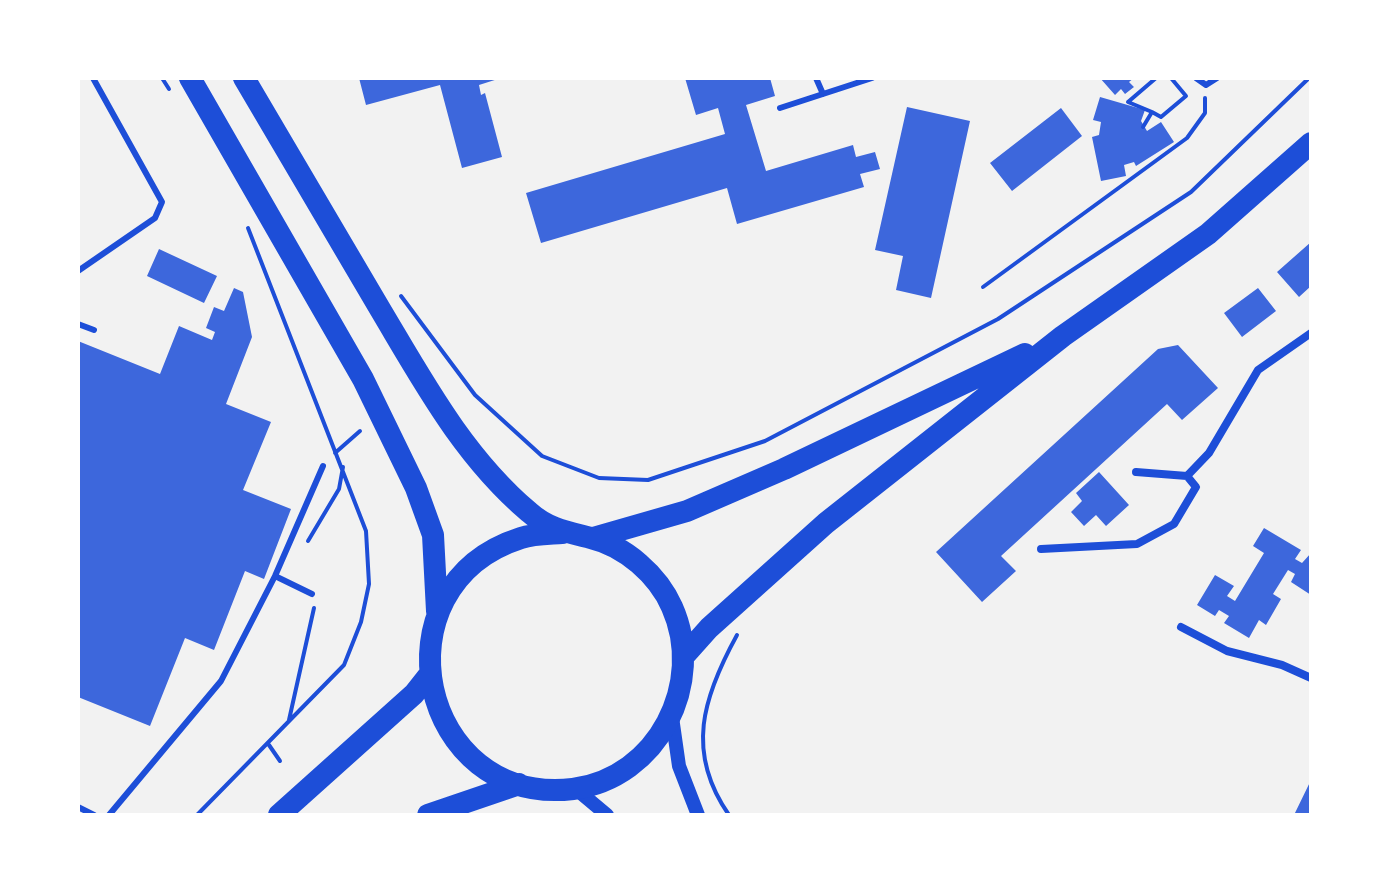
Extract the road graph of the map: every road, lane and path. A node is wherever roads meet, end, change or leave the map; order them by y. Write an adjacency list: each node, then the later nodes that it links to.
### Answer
1 (93, 78): 20 (lane)
2 (162, 78): 12 (path)
3 (190, 78): 39 (highway)
4 (244, 78): 33 (highway)
5 (816, 78): 14 (lane)
6 (872, 78): 14 (lane)
7 (1156, 78): 16 (path)
8 (1171, 78): 16 (path)
9 (1196, 78): 10 (lane)
10 (1217, 78)
11 (1309, 78): 26 (path)
12 (170, 91)
13 (1200, 91): 21 (path)
14 (823, 94): 15 (lane)
15 (780, 108)
16 (1152, 112): 17 (path)
17 (1143, 127)
18 (1311, 143): 25 (highway)
19 (244, 218): 28 (path)
20 (78, 271)
21 (983, 287)
22 (78, 324): 23 (lane)
23 (94, 330)
24 (1311, 333): 32 (street)
25 (1063, 336): 34 (highway); 42 (highway)
26 (453, 364)
27 (360, 431): 28 (path)
28 (335, 453): 30 (path)
29 (323, 466): 37 (lane)
30 (343, 466): 35 (path); 46 (path)
31 (1136, 472): 32 (street)
32 (1187, 476): 36 (street)
33 (562, 533): 34 (highway); 39 (highway)
34 (593, 538): 42 (highway)
35 (308, 542)
36 (1041, 549)
37 (275, 576): 38 (lane); 53 (lane)
38 (312, 594): 46 (path)
39 (437, 611): 43 (highway)
40 (1181, 627): 44 (street)
41 (738, 634): 59 (path)
42 (684, 656): 45 (highway)
43 (429, 675): 49 (highway); 55 (highway)
44 (1311, 678)
45 (672, 717): 50 (highway); 58 (street)
46 (289, 723): 47 (path)
47 (269, 745): 48 (path); 54 (path)
48 (280, 761)
49 (519, 784): 50 (highway); 56 (highway)
50 (576, 789): 57 (street)
51 (78, 807): 52 (lane)
52 (94, 815)
53 (109, 815)
54 (197, 815)
55 (279, 815)
56 (428, 815)
57 (607, 815)
58 (698, 815)
59 (729, 815)

